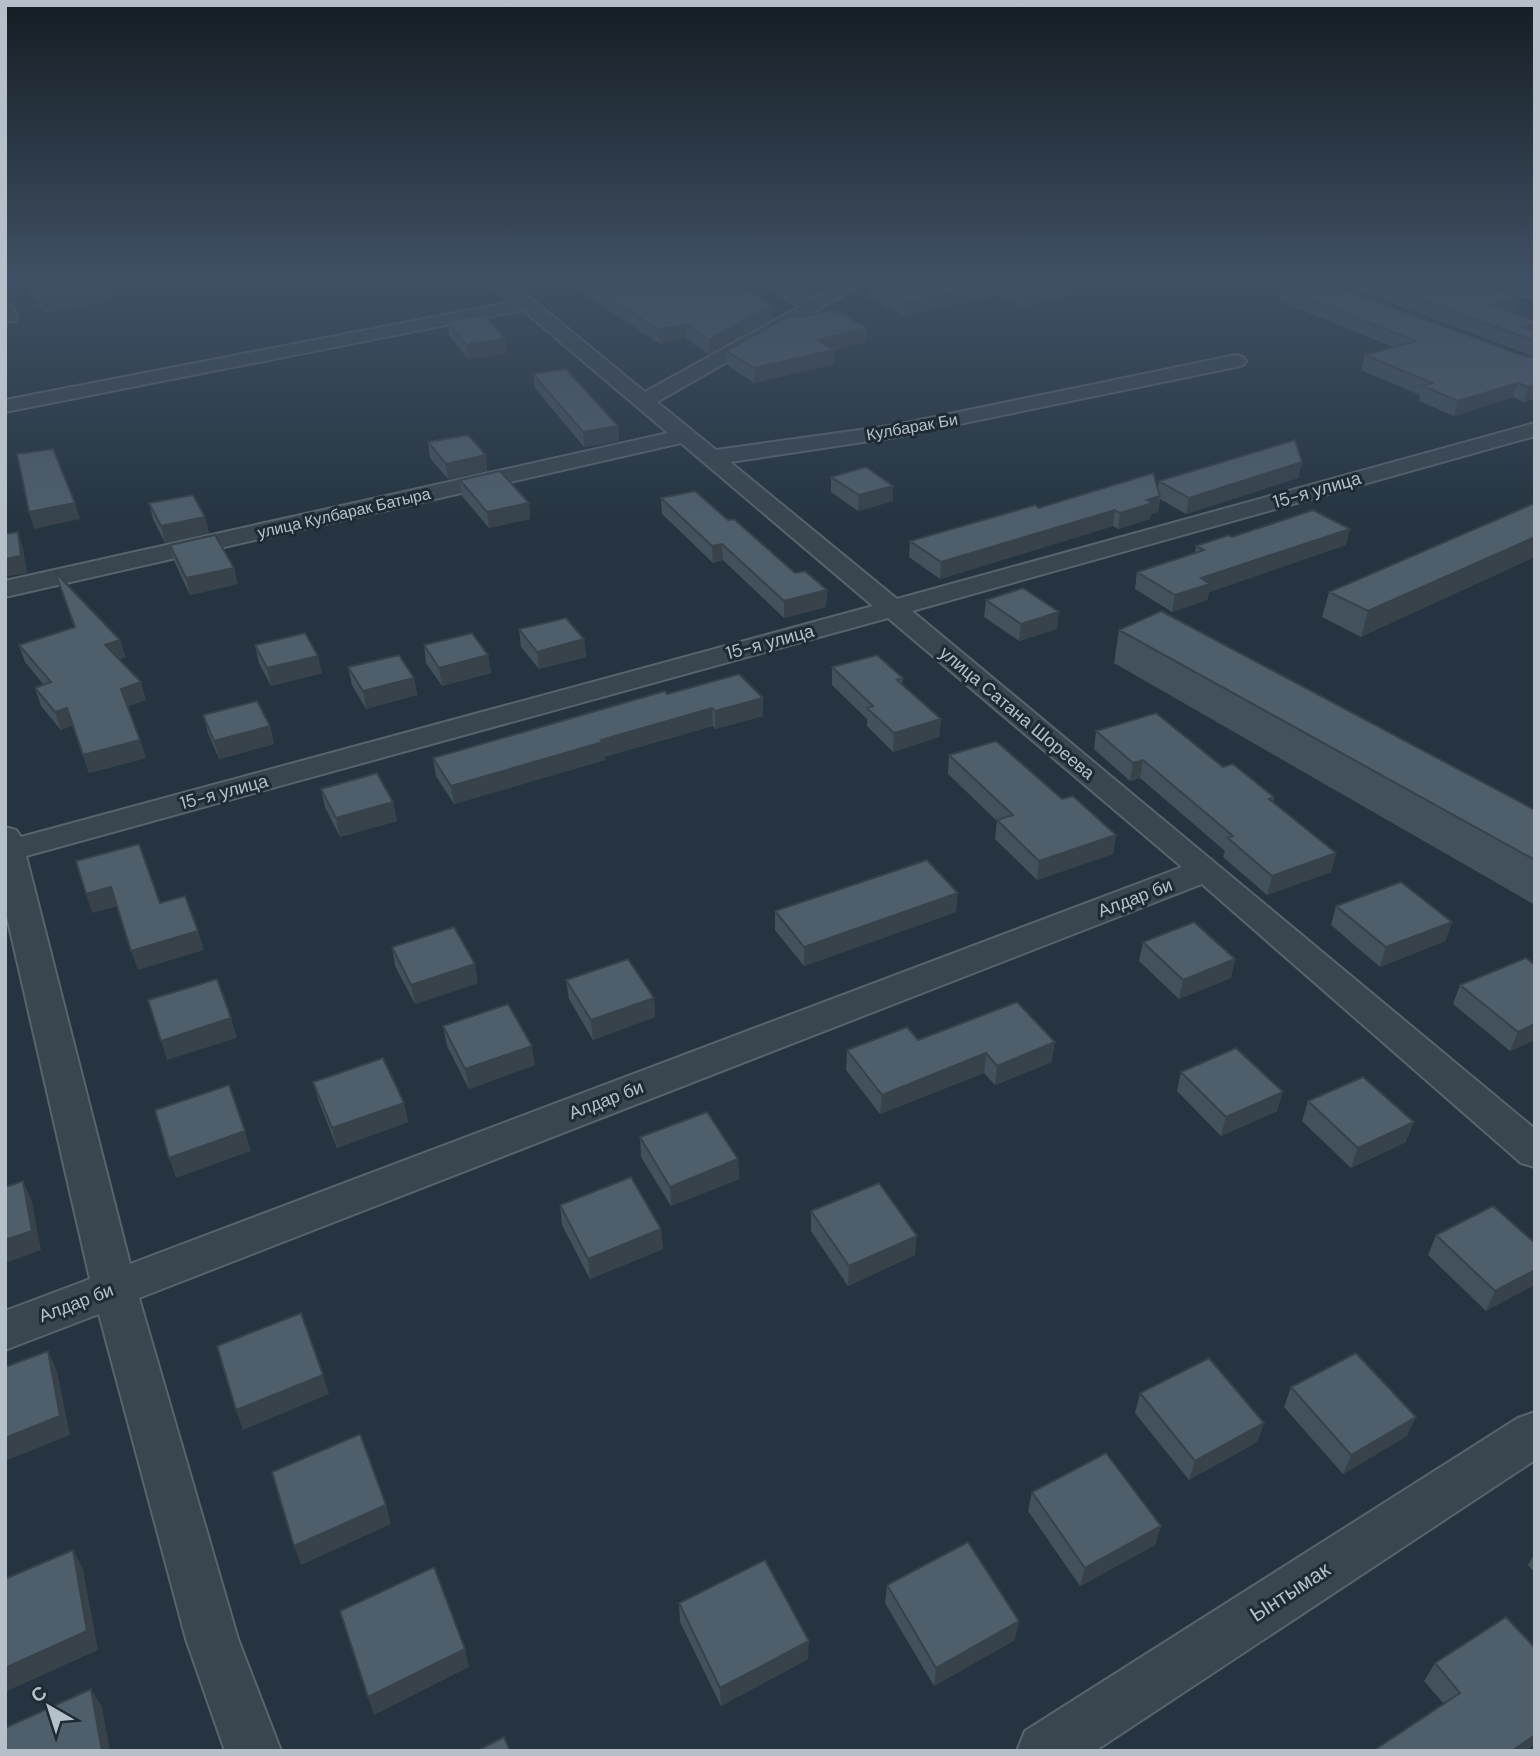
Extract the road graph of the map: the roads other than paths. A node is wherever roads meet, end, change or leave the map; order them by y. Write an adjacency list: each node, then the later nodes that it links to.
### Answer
1 (225, 363): 6 (street)
2 (596, 363): 5 (street, улица Сатана Шореева)
3 (712, 363): 5 (street)
4 (1222, 363): 9 (street, Кулбарак Би)
5 (642, 402): 8 (street, улица Сатана Шореева)
6 (5, 406)
7 (1535, 429): 11 (street, 15-я улица)
8 (683, 436): 9 (street, улица Сатана Шореева); 10 (street, улица Кулбарак Батыра)
9 (710, 457): 11 (street, улица Сатана Шореева)
10 (5, 589)
11 (892, 609): 12 (street, 15-я улица); 13 (street, улица Сатана Шореева)
12 (6, 847): 15 (street)
13 (1206, 870): 14 (street, улица Сатана Шореева); 15 (street, Алдар би)
14 (1535, 1152)
15 (114, 1288): 16 (street, Алдар би); 18 (street)
16 (5, 1331)
17 (1535, 1433): 19 (street, Ынтымак)
18 (253, 1751)
19 (1045, 1751)

